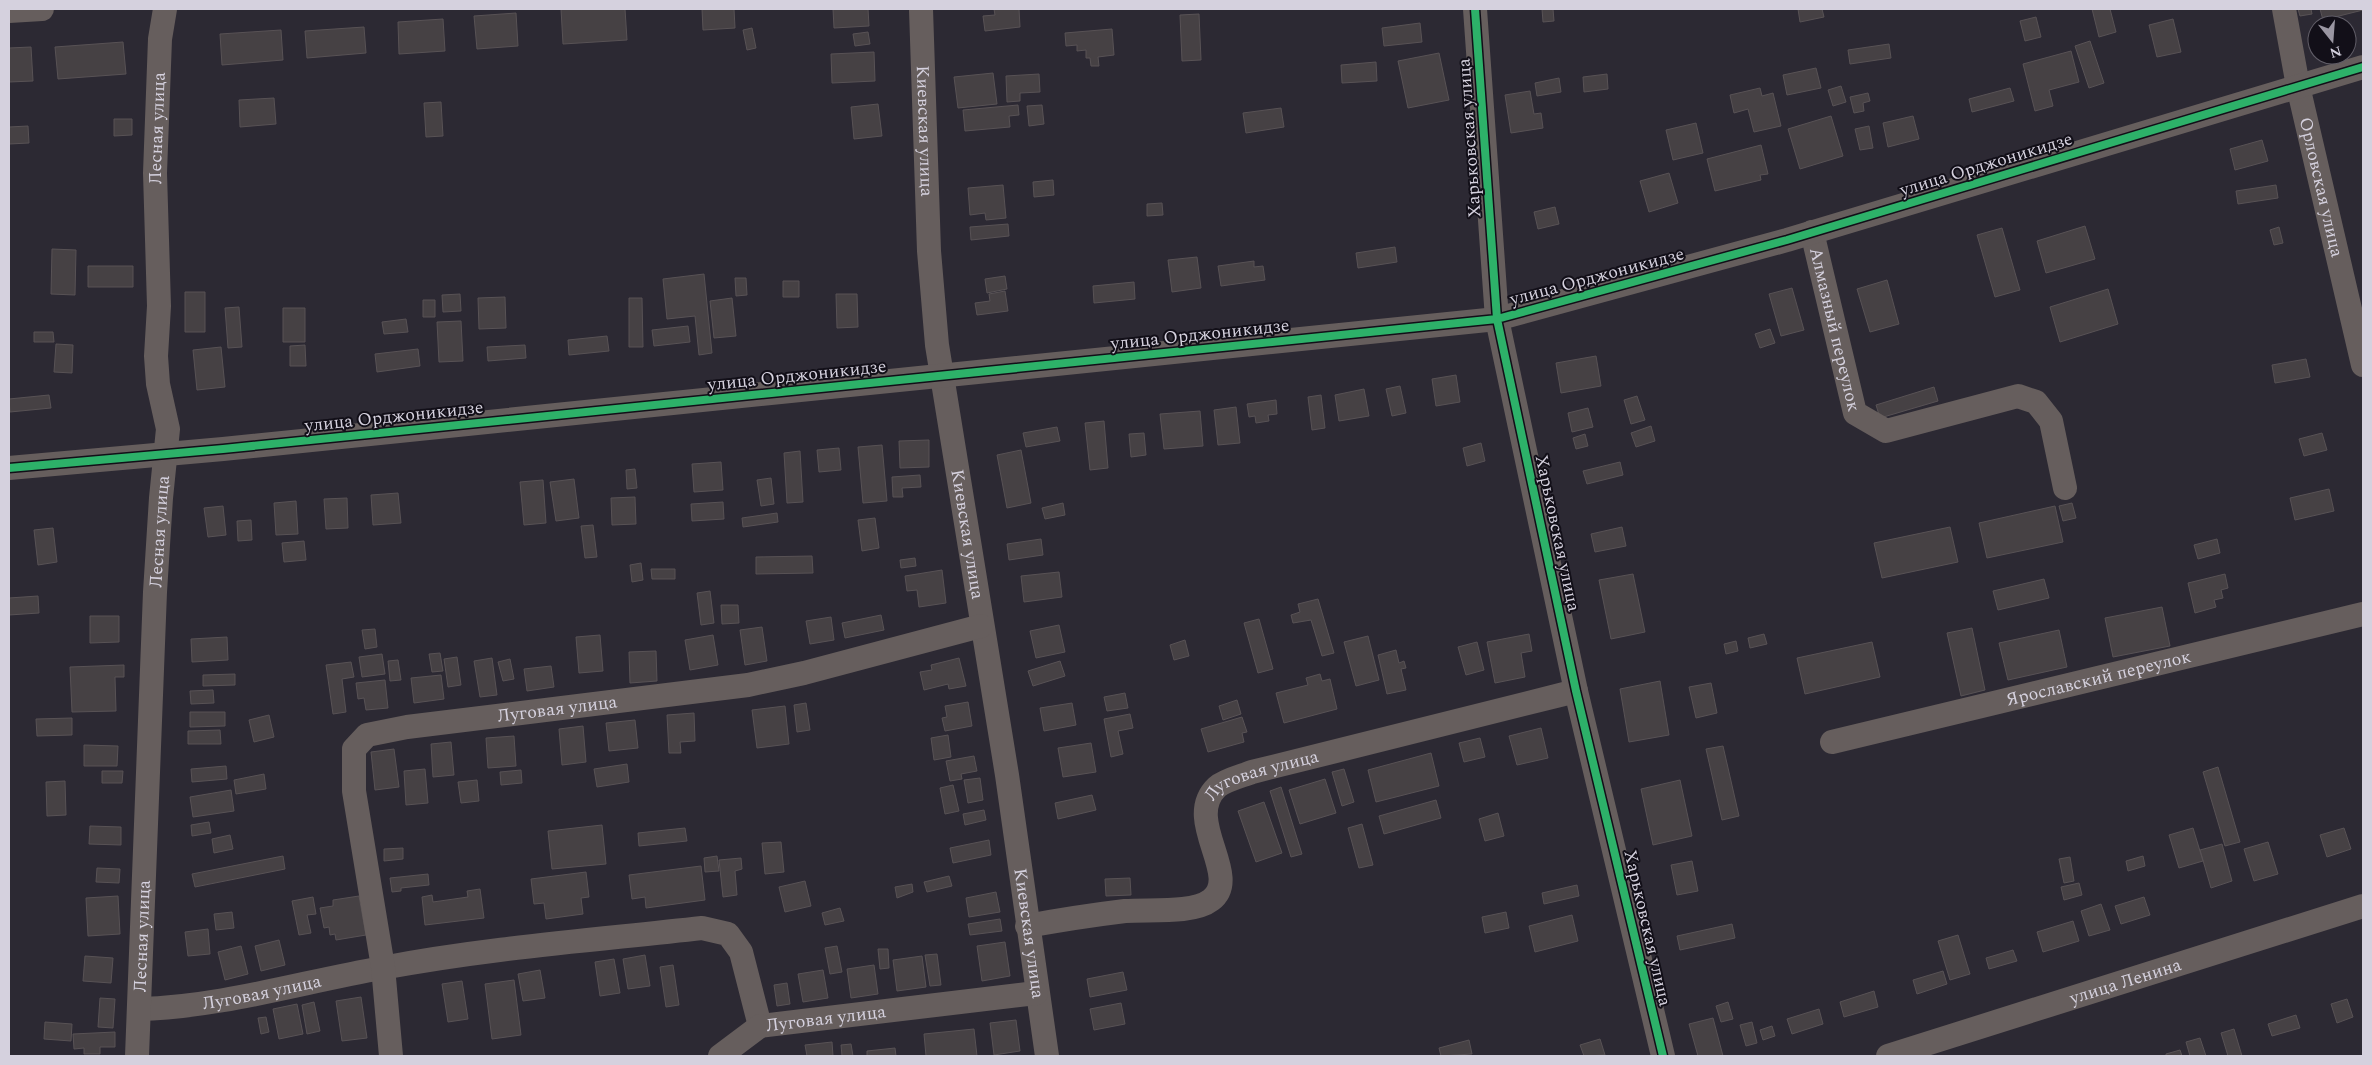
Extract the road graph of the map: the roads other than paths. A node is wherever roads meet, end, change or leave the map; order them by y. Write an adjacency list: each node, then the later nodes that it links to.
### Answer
1 (42, 9): 6 (street)
2 (165, 9): 13 (street, Лесная улица)
3 (921, 9): 12 (street, Киевская улица)
4 (1475, 9): 10 (street, Харьковская улица)
5 (2284, 9): 8 (street, Орловская улица)
6 (9, 11)
7 (2363, 67): 8 (street, улица Орджоникидзе)
8 (2298, 86): 9 (street, улица Орджоникидзе); 11 (street, Орловская улица)
9 (1812, 232): 10 (street, улица Орджоникидзе); 15 (street, Алмазный переулок)
10 (1496, 320): 12 (street, улица Орджоникидзе); 18 (street, Харьковская улица)
11 (2363, 365)
12 (942, 375): 13 (street, улица Орджоникидзе); 17 (street, Киевская улица)
13 (164, 454): 14 (street, улица Орджоникидзе); 24 (street, Лесная улица)
14 (9, 468)
15 (2065, 488)
16 (2363, 614): 19 (street, Ярославский переулок)
17 (982, 626): 21 (street, Киевская улица); 22 (street, Луговая улица)
18 (1576, 691): 21 (street, Луговая улица); 30 (street, Харьковская улица)
19 (1832, 742)
20 (2363, 906): 31 (street, улица Ленина)
21 (1027, 926): 23 (street, Киевская улица)
22 (383, 967): 24 (street, Луговая улица); 25 (street, Луговая улица); 27 (street, Луговая улица)
23 (1036, 993): 25 (street, Луговая улица); 29 (street, Киевская улица)
24 (139, 1009): 26 (street, Лесная улица)
25 (760, 1026): 28 (street)
26 (138, 1056)
27 (391, 1056)
28 (720, 1056)
29 (1046, 1056)
30 (1663, 1056)
31 (1888, 1056)

